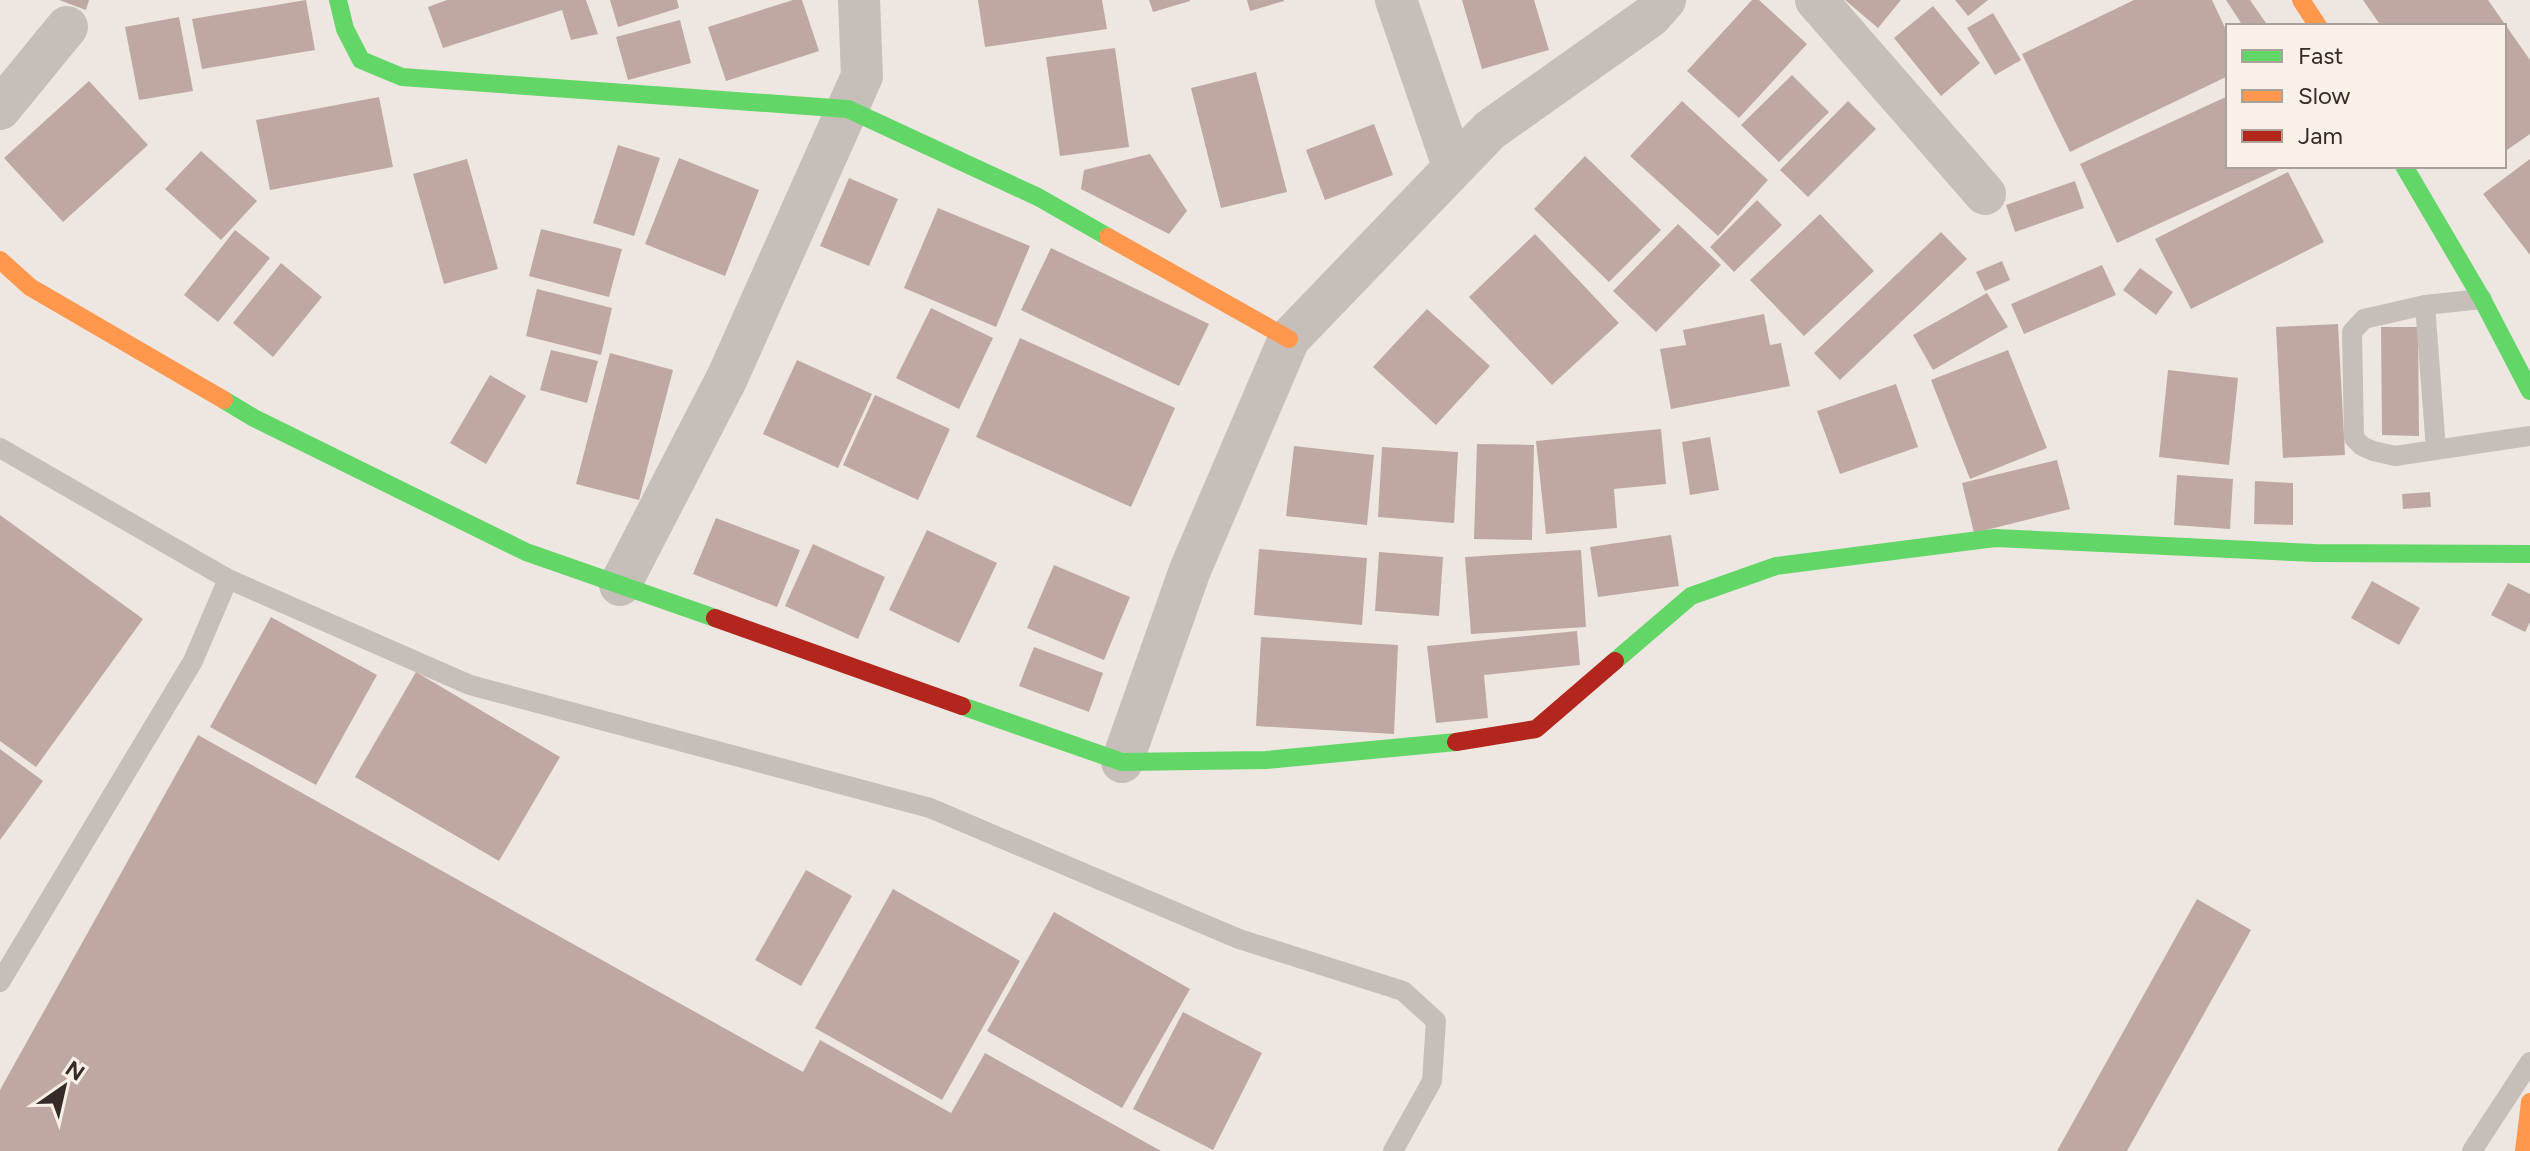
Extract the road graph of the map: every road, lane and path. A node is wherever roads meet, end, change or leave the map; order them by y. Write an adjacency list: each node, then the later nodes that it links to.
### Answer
1 (338, 0): 10 (main road)
2 (859, 0): 10 (street)
3 (1396, 0): 11 (street)
4 (1665, 0): 11 (street)
5 (1816, 0): 13 (street)
6 (2301, 0): 7 (main road)
7 (2317, 24)
8 (67, 27): 9 (street)
9 (0, 109)
10 (848, 109): 17 (main road); 24 (street)
11 (1453, 166): 17 (street)
12 (2405, 168): 15 (main road)
13 (1985, 194)
14 (0, 260): 24 (main road)
15 (2482, 299): 16 (lane); 18 (main road)
16 (2425, 305): 21 (lane); 21 (lane)
17 (1289, 339): 25 (street)
18 (2530, 391)
19 (2530, 436): 21 (lane)
20 (0, 448): 23 (lane)
21 (2436, 449)
22 (2530, 554): 25 (main road)
23 (228, 579): 26 (lane); 29 (lane)
24 (620, 585): 25 (main road)
25 (1122, 762)
26 (0, 982)
27 (2530, 1062): 30 (lane)
28 (2530, 1102): 31 (main road)
29 (1393, 1151)
30 (2472, 1151)
31 (2524, 1151)

